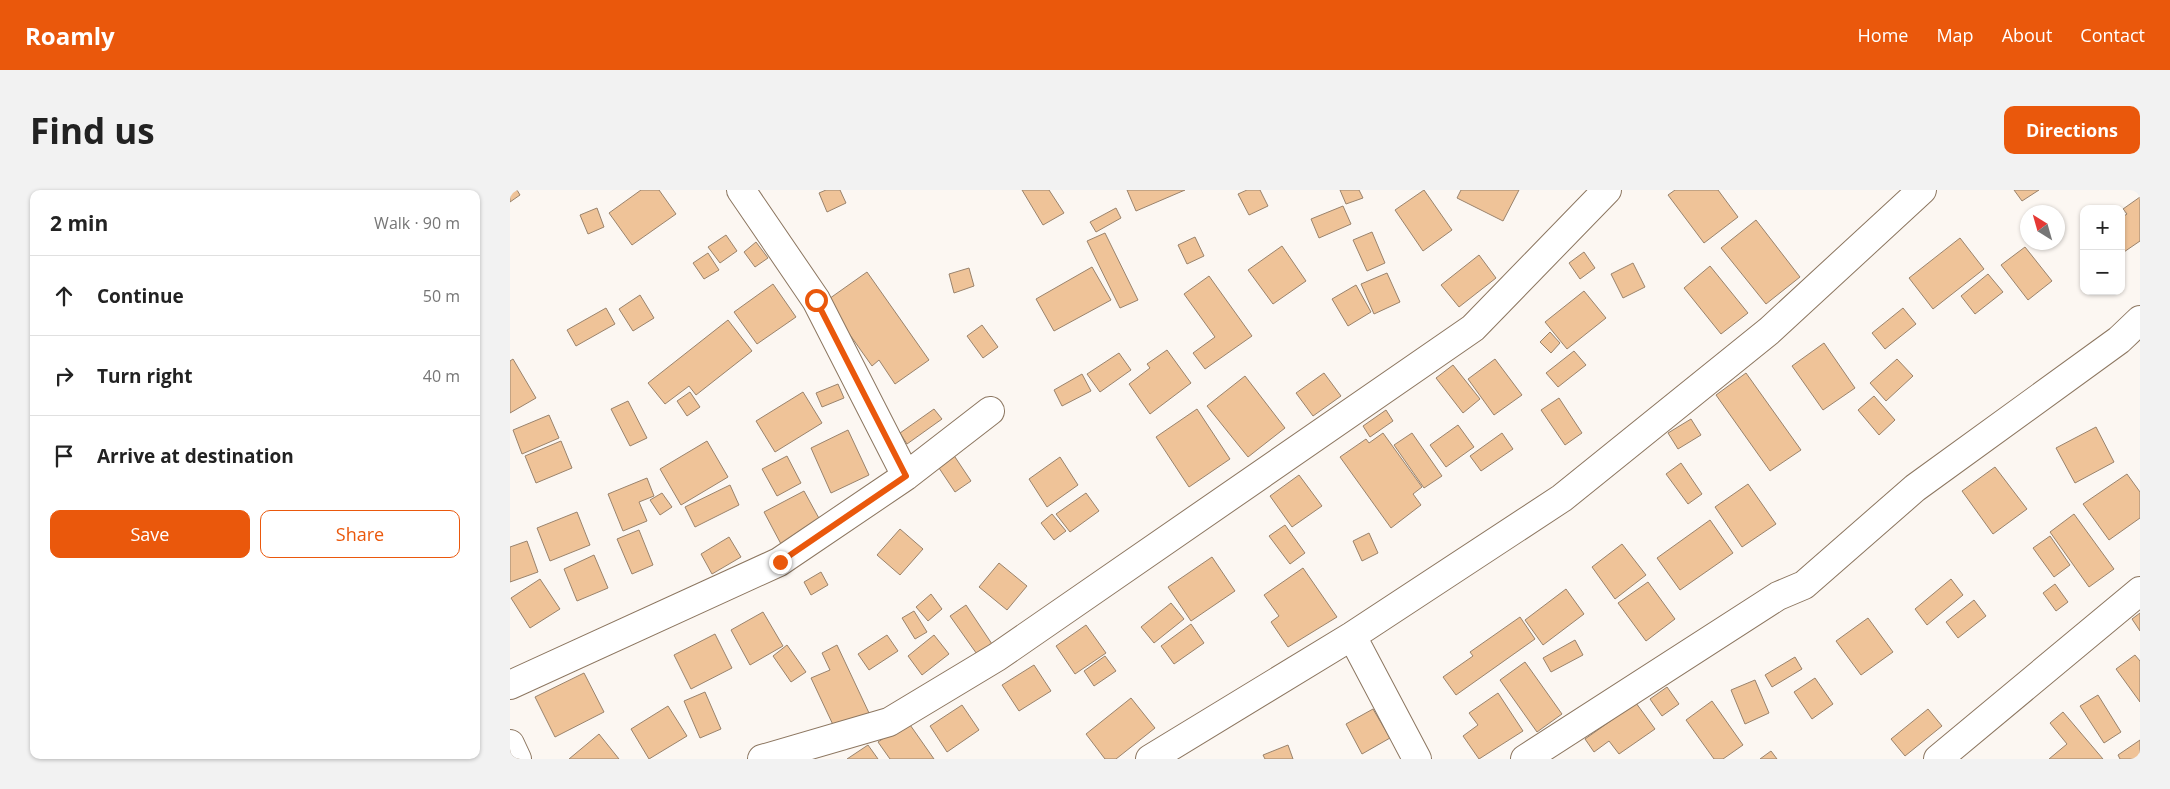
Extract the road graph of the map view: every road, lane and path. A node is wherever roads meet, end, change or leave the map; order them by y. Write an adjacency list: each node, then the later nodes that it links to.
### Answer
1 (741, 190): 6 (street)
2 (1607, 190): 12 (street)
3 (1922, 190): 8 (street)
4 (2140, 320): 15 (street)
5 (990, 411): 6 (street)
6 (906, 476): 9 (street)
7 (2140, 591): 16 (street)
8 (1352, 636): 13 (street); 14 (street)
9 (510, 685)
10 (510, 744): 11 (street)
11 (517, 759)
12 (762, 759)
13 (1150, 759)
14 (1417, 759)
15 (1525, 759)
16 (1938, 759)

